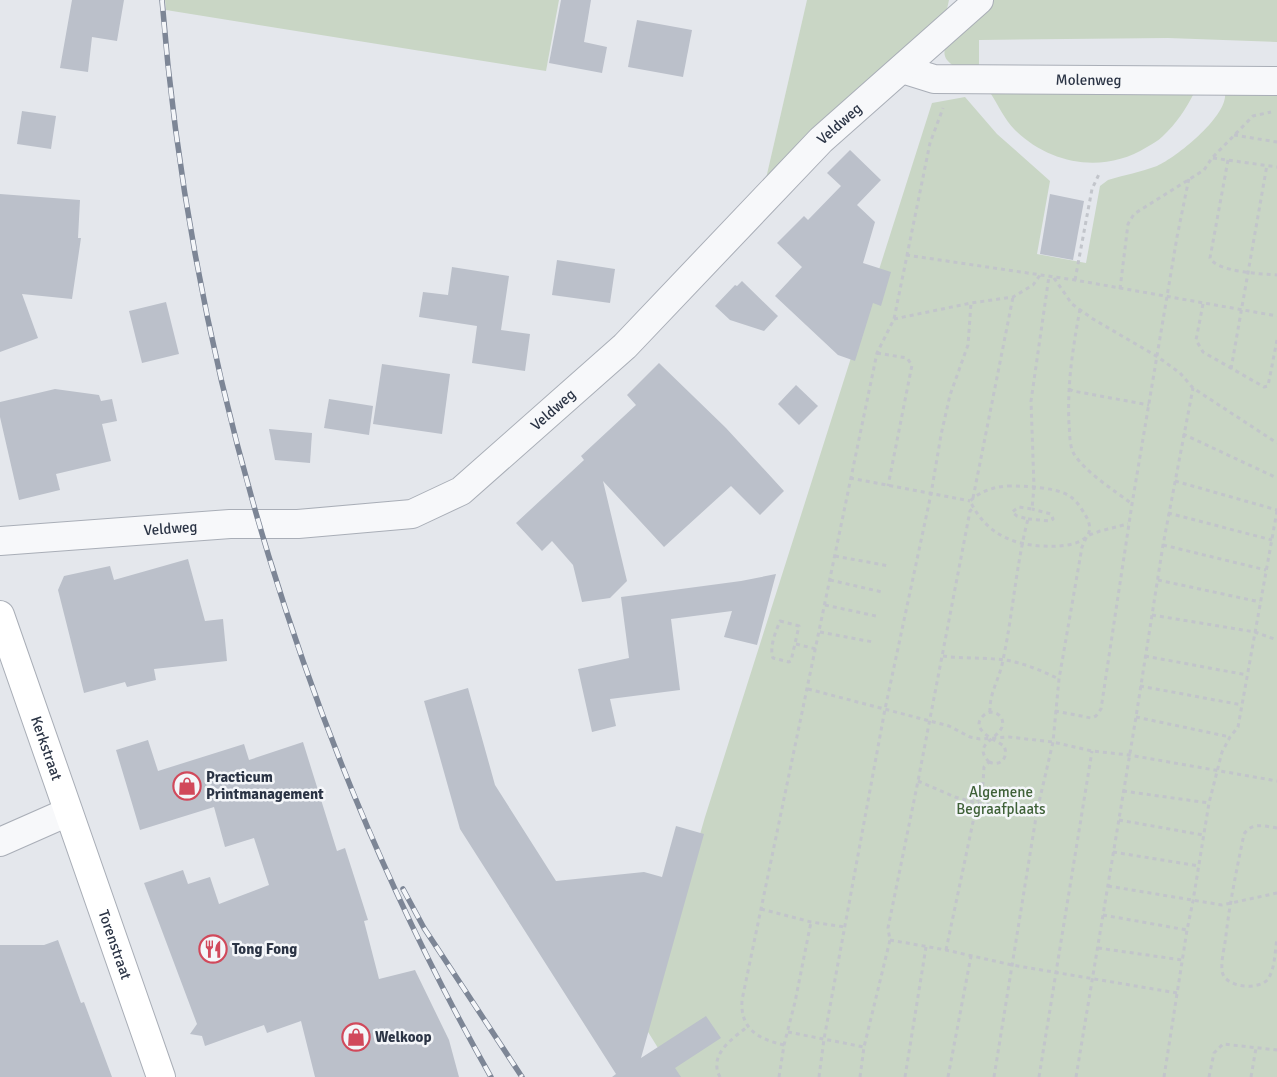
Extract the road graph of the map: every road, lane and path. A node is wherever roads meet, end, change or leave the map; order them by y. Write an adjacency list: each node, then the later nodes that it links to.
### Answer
1 (978, 0): 2 (street, Veldweg)
2 (902, 69): 3 (street, Molenweg); 56 (street, Veldweg)
3 (954, 79): 4 (street, Molenweg); 14 (path)
4 (1277, 81)
5 (1277, 111): 6 (path)
6 (1233, 135): 7 (path); 8 (path)
7 (1277, 142)
8 (1212, 158): 9 (path); 13 (path)
9 (1228, 160): 10 (path); 15 (path)
10 (1267, 165): 11 (path); 15 (path)
11 (1277, 166)
12 (1100, 172): 20 (path)
13 (1189, 178): 21 (path); 23 (path)
14 (906, 255): 16 (path); 29 (path)
15 (1248, 272): 17 (path); 27 (path)
16 (1040, 275): 18 (path); 22 (path)
17 (1277, 275)
18 (1049, 276): 19 (path); 43 (path)
19 (1054, 277): 20 (path); 26 (path)
20 (1075, 280): 21 (path)
21 (1120, 289): 23 (path)
22 (1013, 297): 24 (path); 45 (path)
23 (1167, 298): 25 (path); 32 (path)
24 (971, 304): 29 (path); 44 (path)
25 (1203, 304): 27 (path); 33 (path)
26 (1080, 309): 32 (path); 34 (path)
27 (1240, 310): 28 (path); 33 (path)
28 (1277, 316)
29 (894, 319): 31 (path)
30 (1277, 340): 33 (path)
31 (877, 353): 39 (path); 42 (path)
32 (1158, 357): 35 (path); 36 (path)
33 (1230, 369)
34 (1069, 388): 36 (path); 47 (path)
35 (1192, 388): 37 (path); 38 (path)
36 (1149, 405): 47 (path)
37 (1183, 434): 40 (path); 41 (path)
38 (1277, 443)
39 (850, 478): 42 (path); 59 (path)
40 (1277, 478)
41 (1175, 481): 50 (path); 51 (path)
42 (888, 486): 44 (path)
43 (1034, 487): 45 (path); 49 (path); 54 (path)
44 (931, 494): 46 (path); 84 (path)
45 (974, 498): 46 (path)
46 (970, 501): 48 (path)
47 (1132, 504): 53 (path)
48 (973, 508): 57 (path); 76 (path)
49 (1032, 509): 52 (path); 52 (path)
50 (1277, 510): 55 (path)
51 (1168, 513): 55 (path); 58 (path)
52 (1028, 518): 57 (path)
53 (1128, 524): 54 (path); 85 (path)
54 (1087, 536): 57 (path); 80 (path)
55 (1272, 540): 61 (path)
56 (0, 541)
57 (1021, 545): 78 (path)
58 (1163, 545): 61 (path); 63 (path)
59 (835, 556): 60 (path); 62 (path)
60 (889, 566)
61 (1266, 570): 65 (path)
62 (830, 580): 64 (path); 66 (path)
63 (1158, 580): 65 (path); 68 (path)
64 (882, 592)
65 (1260, 602): 71 (path)
66 (825, 605): 69 (path); 70 (path)
67 (0, 615): 102 (main road, Kerkstraat)
68 (1152, 615): 71 (path); 77 (path)
69 (876, 616)
70 (820, 632): 73 (path); 75 (path)
71 (1255, 632): 72 (path); 79 (path)
72 (1277, 640)
73 (873, 642)
74 (796, 644): 74 (path); 75 (path)
75 (816, 649): 82 (path)
76 (943, 656): 78 (path); 88 (path)
77 (1145, 656): 79 (path); 81 (path)
78 (1003, 660): 80 (path); 86 (path)
79 (1247, 674): 83 (path)
80 (1059, 679): 85 (path)
81 (1140, 686): 83 (path); 87 (path)
82 (808, 689): 84 (path); 113 (path)
83 (1242, 705): 89 (path)
84 (885, 710): 88 (path); 116 (path)
85 (1055, 711): 91 (path)
86 (990, 712): 90 (path); 90 (path)
87 (1136, 717): 89 (path); 93 (path)
88 (929, 720): 90 (path); 96 (path)
89 (1230, 737): 95 (path)
90 (992, 739): 91 (path); 94 (path); 94 (path)
91 (1053, 742): 92 (path); 101 (path)
92 (1092, 751): 93 (path); 126 (path)
93 (1129, 755): 95 (path); 98 (path)
94 (989, 762): 99 (path)
95 (1217, 771): 97 (path); 100 (path)
96 (918, 781): 99 (path); 119 (path)
97 (1277, 781)
98 (1123, 791): 100 (path); 103 (path)
99 (977, 802): 101 (path); 122 (path)
100 (1209, 803): 105 (path)
101 (1037, 811): 125 (path)
102 (68, 812): 106 (street); 135 (main road, Torenstraat)
103 (1119, 820): 105 (path); 107 (path)
104 (1277, 828): 112 (path)
105 (1203, 835): 108 (path)
106 (0, 842)
107 (1113, 852): 108 (path); 109 (path)
108 (1199, 866): 111 (path)
109 (1108, 886): 111 (path); 114 (path)
110 (1277, 894): 112 (path)
111 (1193, 901): 112 (path); 117 (path)
112 (1230, 903): 118 (path)
113 (761, 909): 115 (path); 129 (path)
114 (1103, 915): 117 (path); 121 (path)
115 (811, 922): 116 (path); 130 (path)
116 (845, 927): 138 (path)
117 (1187, 930): 124 (path)
118 (1277, 938)
119 (890, 940): 120 (path); 132 (path)
120 (926, 947): 122 (path); 140 (path)
121 (1098, 948): 124 (path); 127 (path)
122 (946, 950): 123 (path)
123 (971, 956): 125 (path); 141 (path)
124 (1182, 960): 128 (path)
125 (1012, 965): 126 (path); 142 (path)
126 (1056, 972): 127 (path); 143 (path)
127 (1092, 978): 128 (path); 144 (path)
128 (1177, 993): 145 (path)
129 (747, 1027): 131 (path); 136 (path)
130 (788, 1032): 131 (path); 132 (path)
131 (784, 1045): 137 (path)
132 (864, 1047): 139 (path)
133 (1256, 1048): 134 (path); 146 (path); 147 (path)
134 (1277, 1050)
135 (160, 1077)
136 (720, 1077)
137 (779, 1077)
138 (819, 1077)
139 (860, 1077)
140 (905, 1077)
141 (948, 1077)
142 (994, 1077)
143 (1039, 1077)
144 (1076, 1077)
145 (1164, 1077)
146 (1209, 1077)
147 (1251, 1077)

